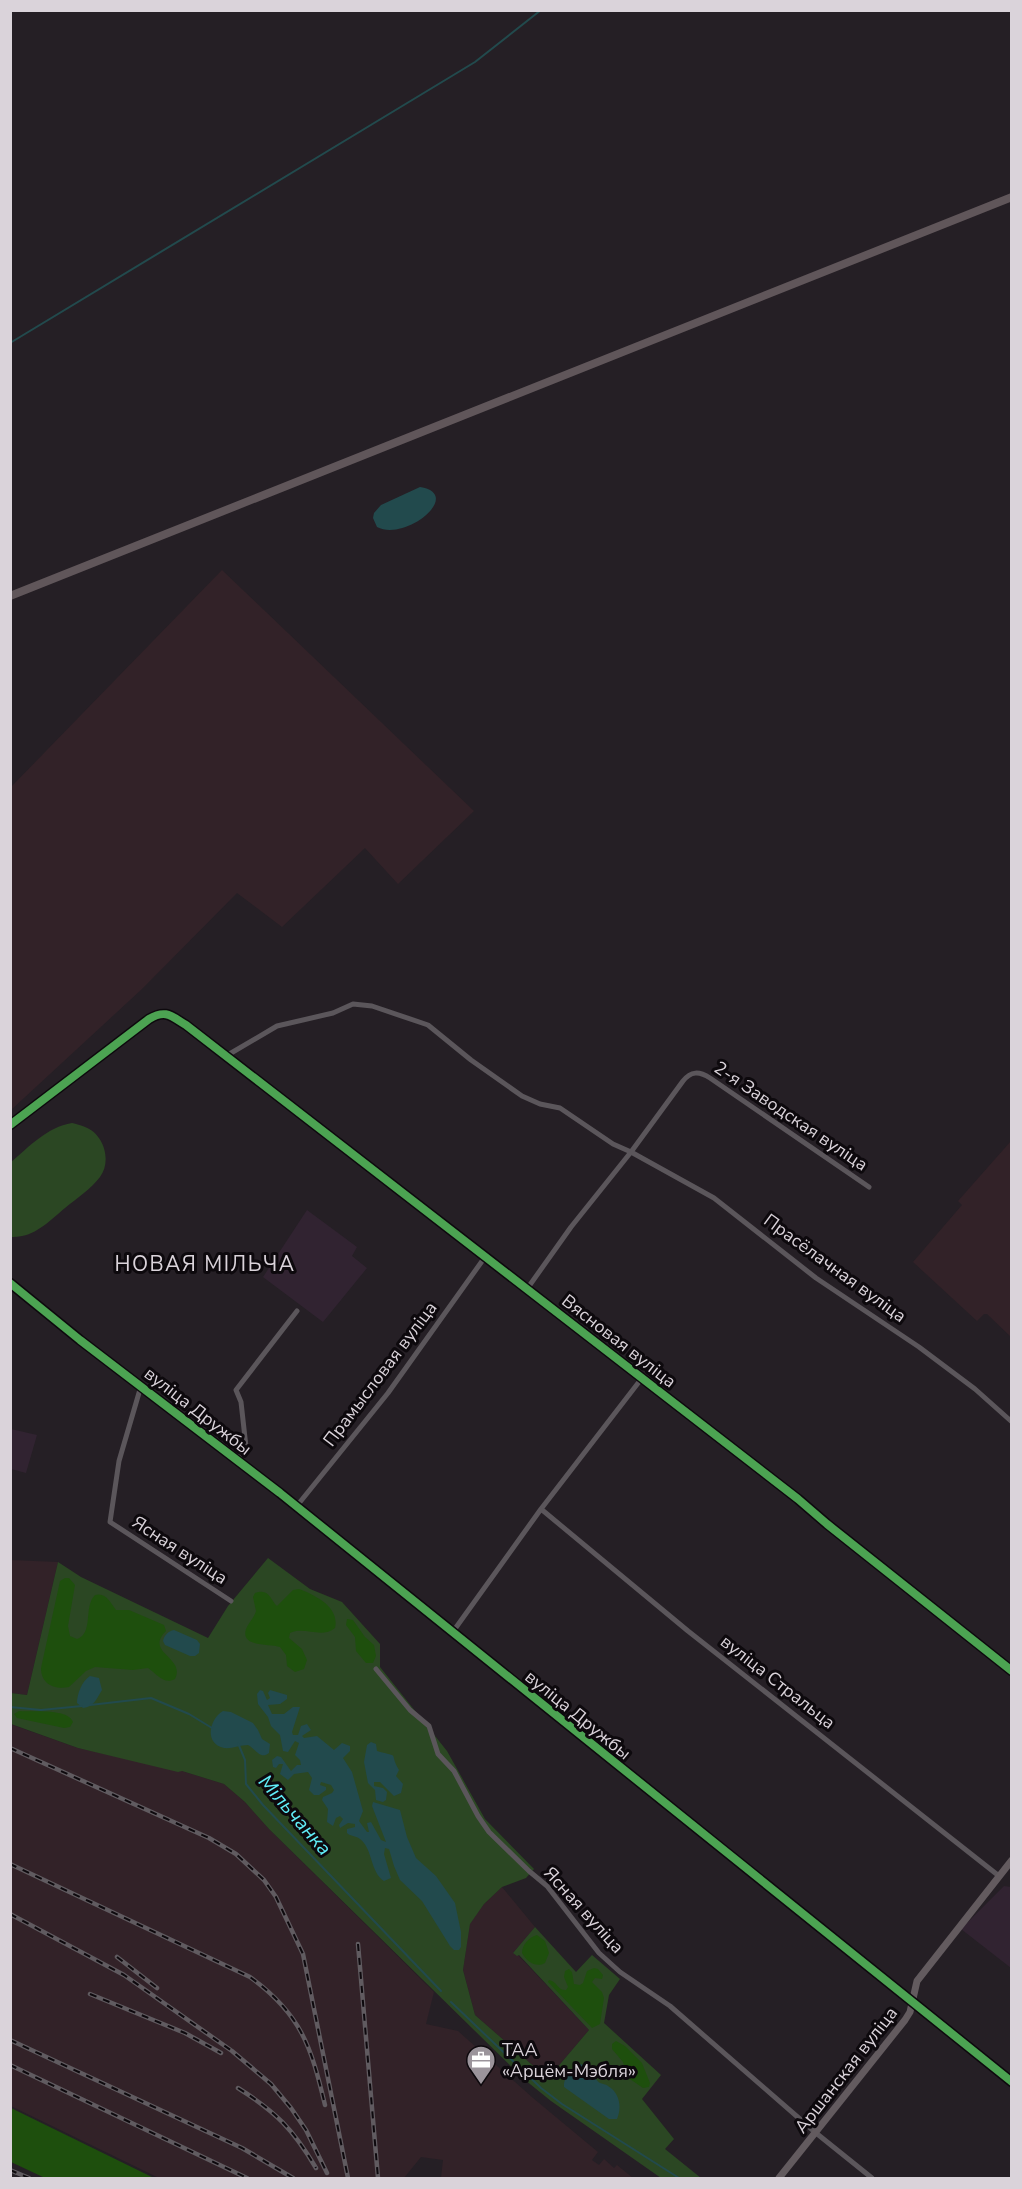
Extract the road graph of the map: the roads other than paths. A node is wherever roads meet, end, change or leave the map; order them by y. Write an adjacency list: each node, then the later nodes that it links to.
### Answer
1 (1011, 197): 2 (main road)
2 (10, 596)
3 (149, 1019): 4 (street, Вясновая вуліца); 5 (street)
4 (226, 1056): 6 (street, Прасёлачная вуліца); 8 (street, Вясновая вуліца)
5 (10, 1125)
6 (631, 1152): 7 (street, 2-я Заводская вуліца); 10 (street); 14 (street, Прасёлачная вуліца)
7 (869, 1187)
8 (485, 1257): 10 (street, Вясновая вуліца); 16 (street, Прамысловая вуліца)
9 (10, 1282): 13 (street, вуліца Дружбы)
10 (527, 1289): 12 (street, Вясновая вуліца)
11 (297, 1311): 15 (street)
12 (642, 1378): 17 (street); 21 (street, Вясновая вуліца)
13 (141, 1386): 15 (street, вуліца Дружбы); 18 (street, Ясная вуліца)
14 (1011, 1422)
15 (237, 1460): 16 (street, вуліца Дружбы)
16 (296, 1507): 19 (street, вуліца Дружбы)
17 (541, 1509): 19 (street); 23 (street, вуліца Стральца)
18 (231, 1601)
19 (452, 1633): 24 (street, вуліца Дружбы)
20 (376, 1669): 26 (street, Ясная вуліца)
21 (1011, 1671)
22 (1010, 1864): 23 (street, Аршанская вуліца)
23 (999, 1876): 24 (street, Аршанская вуліца)
24 (912, 2000): 25 (street, вуліца Дружбы); 26 (street, Аршанская вуліца)
25 (1011, 2082)
26 (816, 2133): 27 (street, Аршанская вуліца); 28 (street, Ясная вуліца)
27 (779, 2178)
28 (872, 2178)

